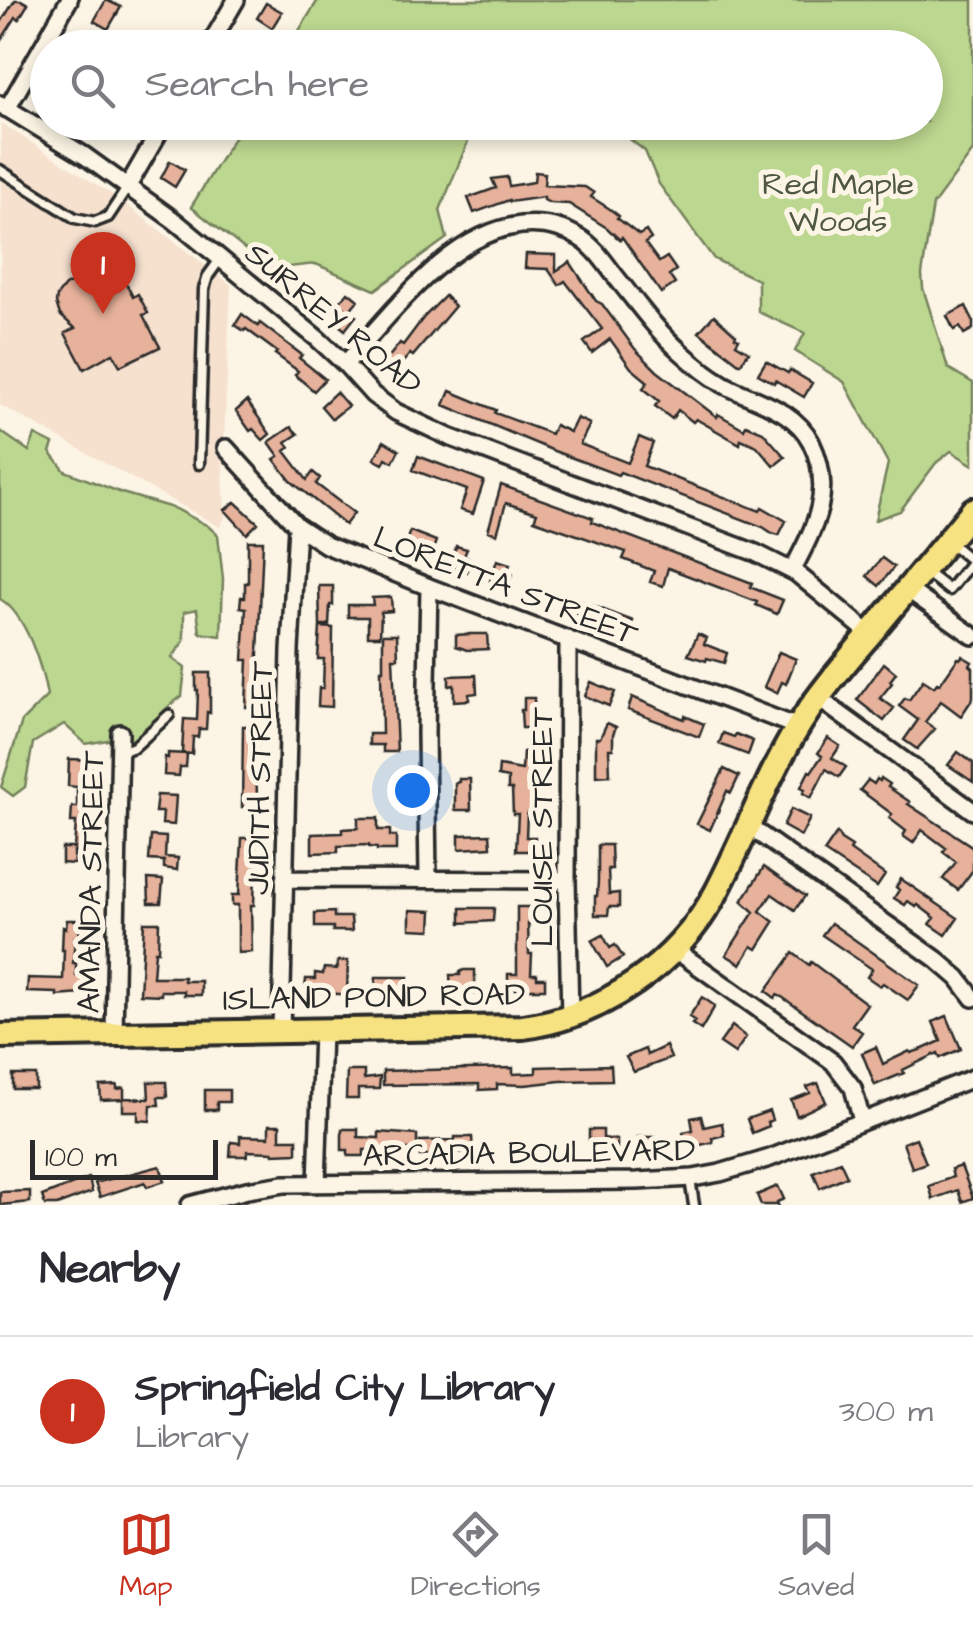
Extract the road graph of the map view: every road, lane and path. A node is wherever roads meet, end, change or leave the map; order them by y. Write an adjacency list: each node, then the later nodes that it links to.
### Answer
1 (68, 0): 3 (street)
2 (236, 0): 4 (street)
3 (50, 30)
4 (218, 30)
5 (30, 63): 6 (street)
6 (4, 106): 7 (street, SURREY ROAD)
7 (30, 122)
8 (60, 140): 11 (street, SURREY ROAD)
9 (155, 140): 11 (street)
10 (0, 170): 11 (lane)
11 (128, 186): 12 (street, SURREY ROAD)
12 (221, 258): 13 (street, SURREY ROAD); 15 (lane)
13 (345, 364): 20 (street, SURREY ROAD); 20 (street)
14 (226, 448): 17 (street, LORETTA STREET)
15 (198, 464)
16 (970, 518): 18 (main road, ISLAND POND ROAD)
17 (297, 526): 21 (street, LORETTA STREET); 36 (street, JUDITH STREET)
18 (948, 540): 19 (main road, ISLAND POND ROAD); 23 (lane)
19 (923, 570): 22 (main road, ISLAND POND ROAD); 23 (lane)
20 (792, 571): 25 (street, SURREY ROAD)
21 (429, 587): 27 (street, LORETTA STREET); 35 (street)
22 (908, 588): 24 (street); 25 (main road, ISLAND POND ROAD)
23 (950, 590): 24 (lane)
24 (935, 609): 26 (street)
25 (870, 634): 28 (main road, ISLAND POND ROAD)
26 (973, 636)
27 (568, 639): 30 (street, LORETTA STREET); 37 (street, LOUISE STREET)
28 (818, 698): 30 (main road, ISLAND POND ROAD); 33 (street)
29 (169, 715): 32 (lane)
30 (798, 727): 34 (main road, ISLAND POND ROAD)
31 (120, 733): 32 (street, AMANDA STREET)
32 (120, 752): 43 (street, AMANDA STREET)
33 (973, 810)
34 (747, 825): 38 (main road, ISLAND POND ROAD); 39 (street)
35 (428, 878): 36 (street); 37 (street)
36 (284, 879): 42 (street, JUDITH STREET)
37 (566, 880): 40 (street, LOUISE STREET)
38 (674, 948): 40 (main road, ISLAND POND ROAD); 46 (street)
39 (973, 998)
40 (570, 1016): 41 (main road, ISLAND POND ROAD)
41 (322, 1031): 42 (main road, ISLAND POND ROAD); 48 (street)
42 (281, 1032): 43 (main road, ISLAND POND ROAD)
43 (114, 1033): 44 (main road, ISLAND POND ROAD)
44 (0, 1036)
45 (973, 1078): 46 (street, ARCADIA BOULEVARD)
46 (862, 1122): 47 (street, ARCADIA BOULEVARD)
47 (690, 1179): 48 (street, ARCADIA BOULEVARD); 50 (lane)
48 (317, 1184): 49 (street, ARCADIA BOULEVARD)
49 (190, 1205)
50 (694, 1205)

